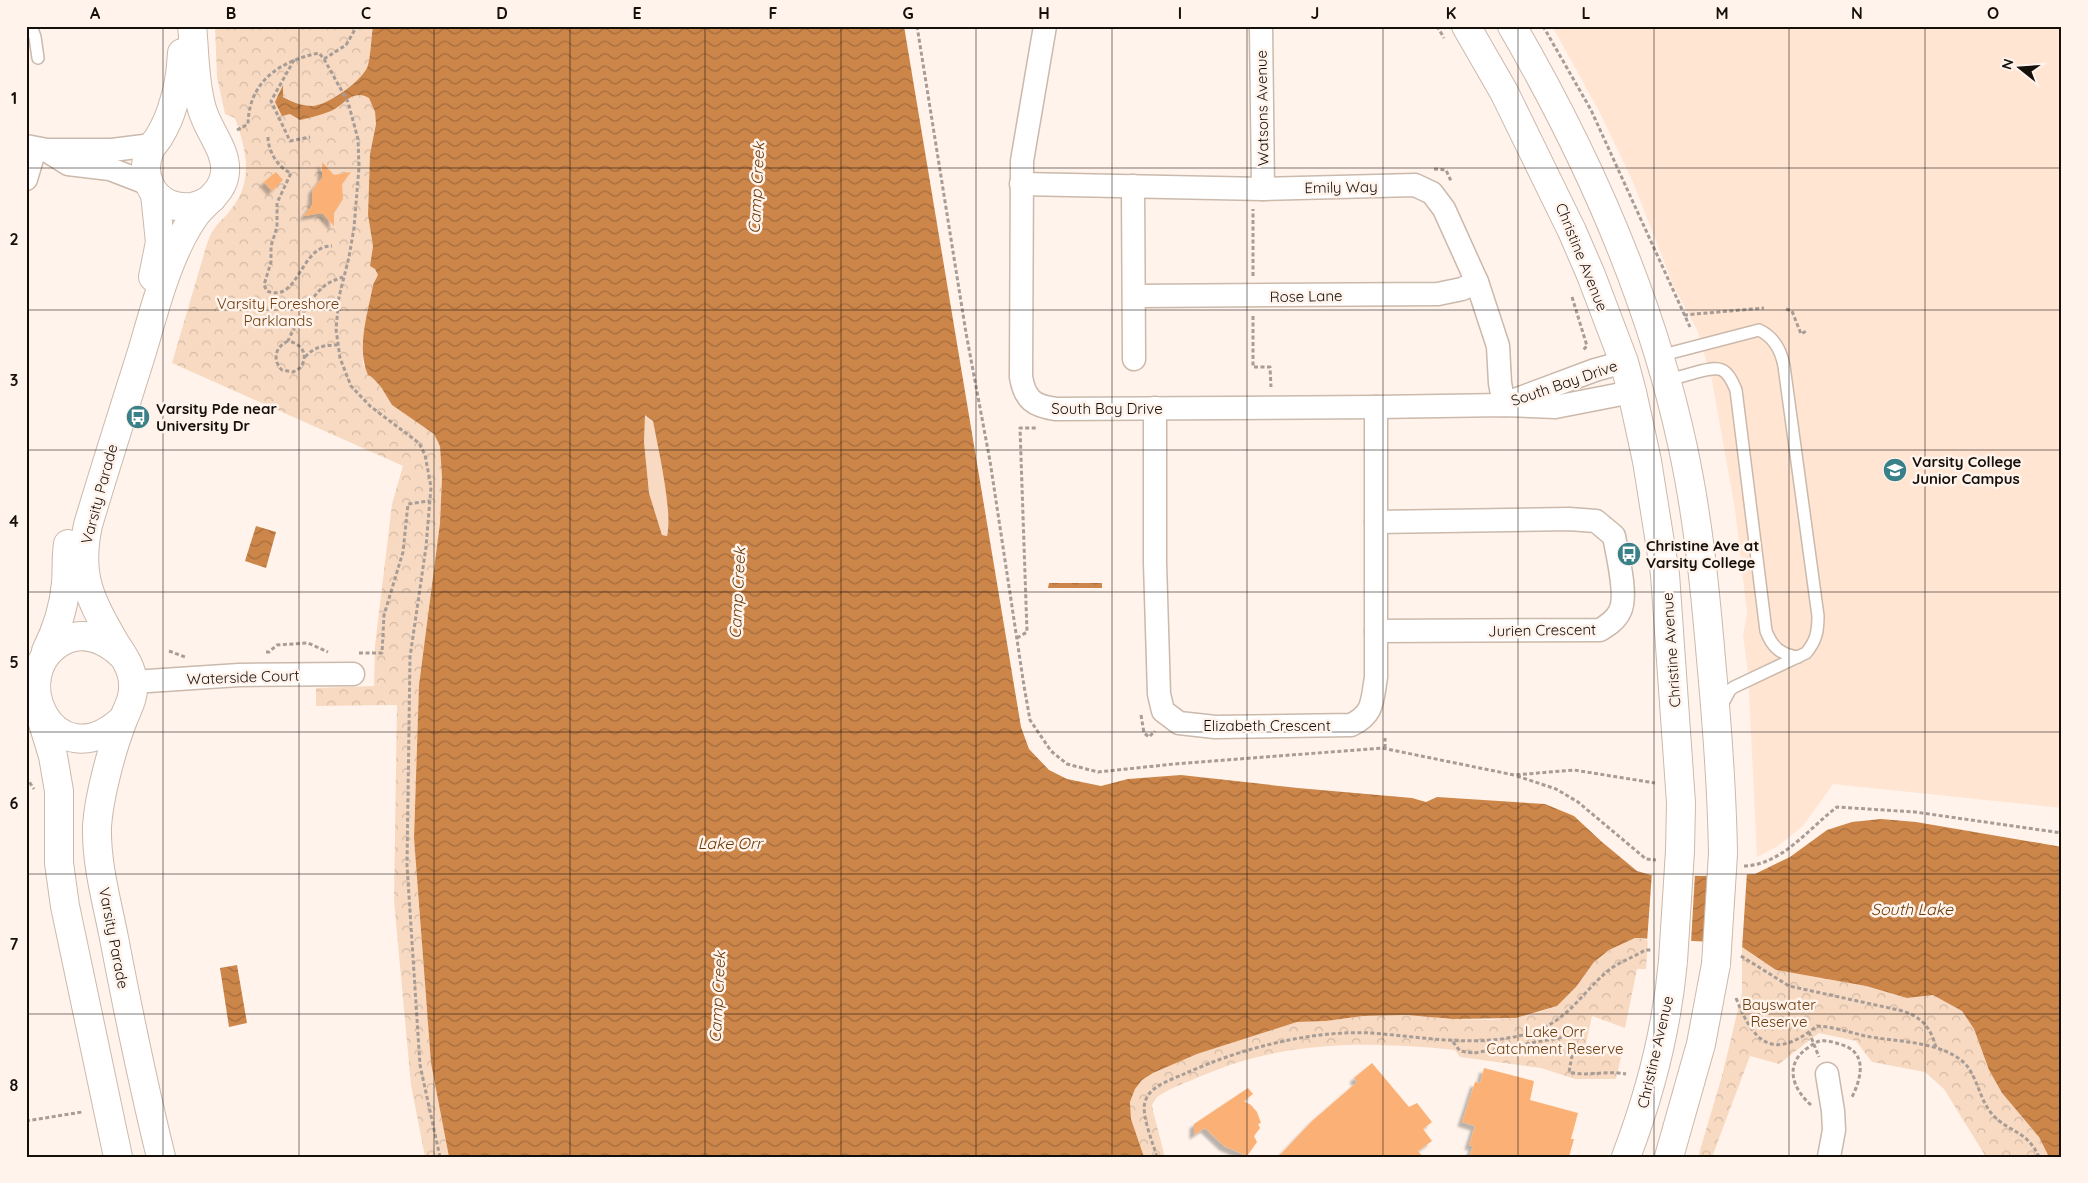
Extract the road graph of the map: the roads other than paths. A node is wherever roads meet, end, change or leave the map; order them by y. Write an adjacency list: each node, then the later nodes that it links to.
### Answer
1 (31, 26): 8 (lane)
2 (182, 26): 10 (street, Varsity Parade)
3 (192, 26): 9 (street, Varsity Parade)
4 (1045, 26): 13 (street, South Bay Drive)
5 (1261, 26): 17 (street, Watsons Avenue)
6 (1512, 26): 22 (street)
7 (1456, 35): 21 (street, Christine Avenue)
8 (38, 58)
9 (223, 136): 10 (street); 16 (street, Varsity Parade)
10 (156, 142): 11 (street); 15 (street, Varsity Parade)
11 (36, 148): 12 (street); 15 (street)
12 (26, 179)
13 (1021, 184): 14 (street, Emily Way); 26 (street, South Bay Drive)
14 (1133, 186): 17 (street, Emily Way); 19 (street)
15 (152, 189): 16 (street); 29 (street, Varsity Parade)
16 (214, 196): 30 (street, Varsity Parade)
17 (1258, 196): 18 (street, Emily Way)
18 (1477, 282): 19 (street, Rose Lane); 24 (street, Emily Way)
19 (1134, 296): 20 (street)
20 (1134, 359)
21 (1624, 362): 22 (street); 23 (street, Christine Avenue); 24 (street, South Bay Drive)
22 (1662, 368): 23 (street); 31 (lane); 31 (lane); 35 (street)
23 (1632, 392): 24 (street, South Bay Drive); 40 (street, Christine Avenue, bridge)
24 (1504, 405): 25 (street, South Bay Drive)
25 (1376, 407): 26 (street, South Bay Drive); 27 (street, Elizabeth Crescent)
26 (1155, 408): 28 (street, Elizabeth Crescent)
27 (1376, 522): 28 (street, Elizabeth Crescent); 28 (street, Jurien Crescent)
28 (1376, 631)
29 (38, 655): 30 (street, Varsity Parade); 34 (street, Varsity Parade)
30 (123, 656): 33 (street, Varsity Parade)
31 (1798, 657): 35 (lane)
32 (354, 663): 33 (street, Waterside Court)
33 (134, 682): 36 (street, Varsity Parade)
34 (35, 712): 36 (street); 38 (street, Varsity Parade)
35 (1717, 715): 41 (street, bridge)
36 (123, 719): 39 (street, Varsity Parade)
37 (1827, 1074): 42 (street)
38 (118, 1157)
39 (161, 1157)
40 (1626, 1157)
41 (1669, 1157)
42 (1829, 1157)

